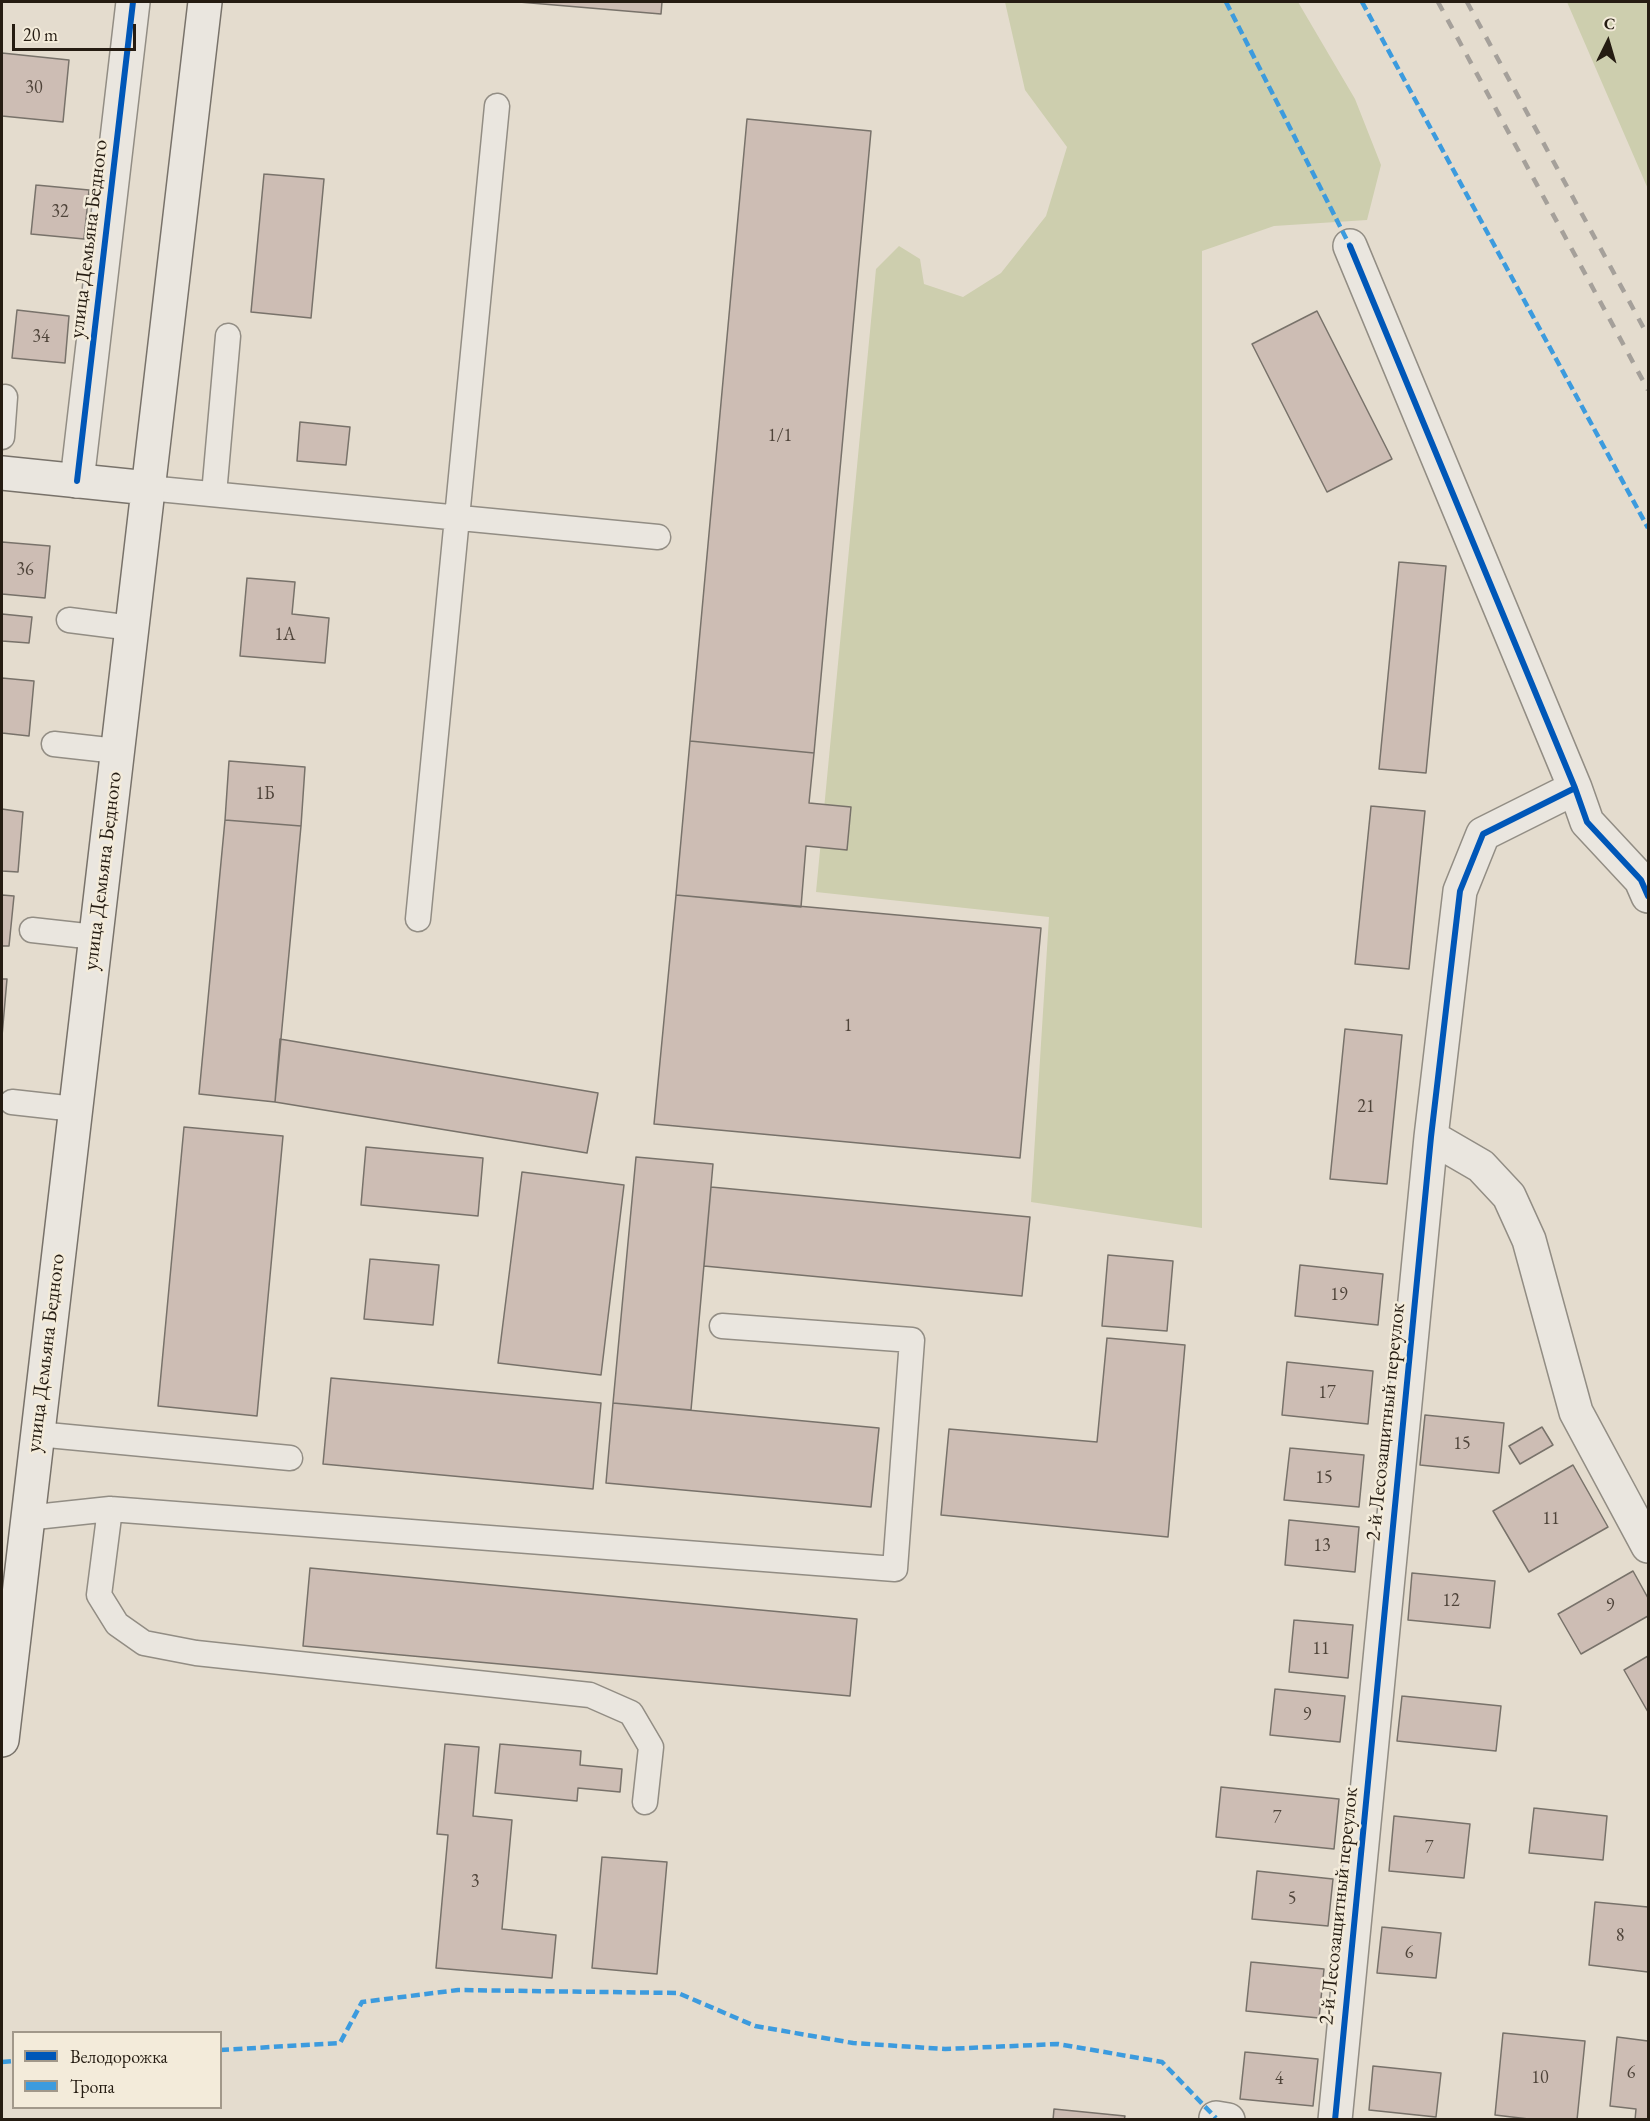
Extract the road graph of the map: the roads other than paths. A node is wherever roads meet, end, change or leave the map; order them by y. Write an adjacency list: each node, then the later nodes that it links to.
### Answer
1 (133, 2): 9 (street, улица Демьяна Бедного)
2 (205, 2): 10 (street, улица Демьяна Бедного)
3 (497, 106): 12 (lane)
4 (1350, 246): 18 (street)
5 (228, 336): 11 (lane)
6 (5, 397): 7 (lane)
7 (2, 437)
8 (2, 473): 9 (street)
9 (77, 481): 10 (street)
10 (148, 488): 11 (lane); 15 (street, улица Демьяна Бедного)
11 (214, 494): 12 (lane)
12 (457, 518): 13 (lane); 20 (lane)
13 (658, 537)
14 (69, 620): 15 (lane)
15 (132, 628): 17 (street, улица Демьяна Бедного)
16 (54, 744): 17 (lane)
17 (117, 751): 22 (street, улица Демьяна Бедного)
18 (1575, 788): 19 (street); 25 (street, 2-й Лесозащитный переулок)
19 (1648, 896)
20 (418, 919)
21 (32, 930): 22 (lane)
22 (95, 936): 24 (street, улица Демьяна Бедного)
23 (12, 1102): 24 (lane)
24 (75, 1109): 27 (street, улица Демьяна Бедного)
25 (1431, 1137): 31 (street); 35 (street, 2-й Лесозащитный переулок)
26 (722, 1326): 29 (lane)
27 (36, 1434): 28 (lane); 30 (street, улица Демьяна Бедного)
28 (290, 1458)
29 (110, 1509): 30 (lane); 34 (lane)
30 (26, 1518): 32 (street, улица Демьяна Бедного)
31 (1648, 1546)
32 (9, 1612): 33 (street, улица Демьяна Бедного)
33 (2, 1740)
34 (645, 1802)
35 (1335, 2120)

